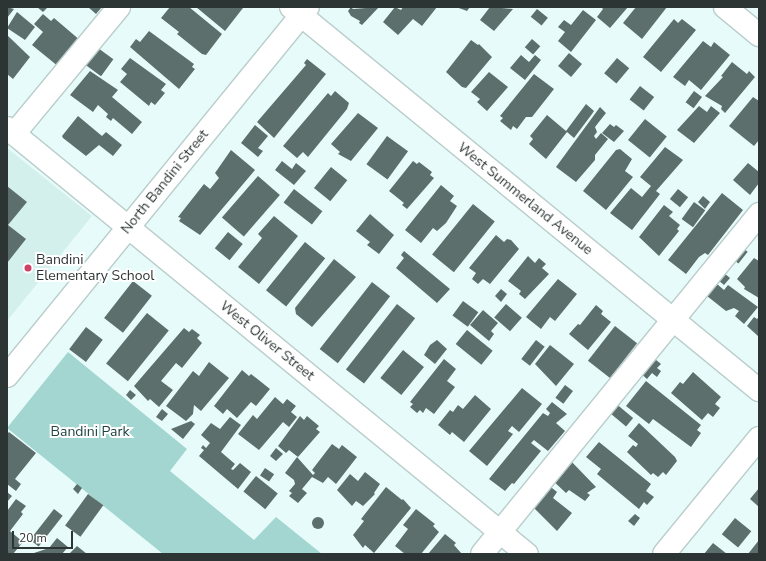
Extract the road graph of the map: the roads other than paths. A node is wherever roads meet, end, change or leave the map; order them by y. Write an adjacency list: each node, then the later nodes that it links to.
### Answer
1 (118, 7): 5 (street)
2 (725, 7): 4 (street)
3 (300, 10): 7 (street, North Bandini Street); 8 (street, West Summerland Avenue)
4 (759, 35)
5 (10, 131): 7 (street, West Oliver Street)
6 (759, 214): 8 (street)
7 (129, 227): 9 (street, North Bandini Street); 12 (street, West Oliver Street)
8 (673, 320): 10 (street, West Summerland Avenue); 12 (street)
9 (7, 376)
10 (759, 390)
11 (759, 438): 15 (street)
12 (500, 532): 13 (street); 14 (street, West Oliver Street)
13 (482, 554)
14 (527, 554)
15 (664, 554)

